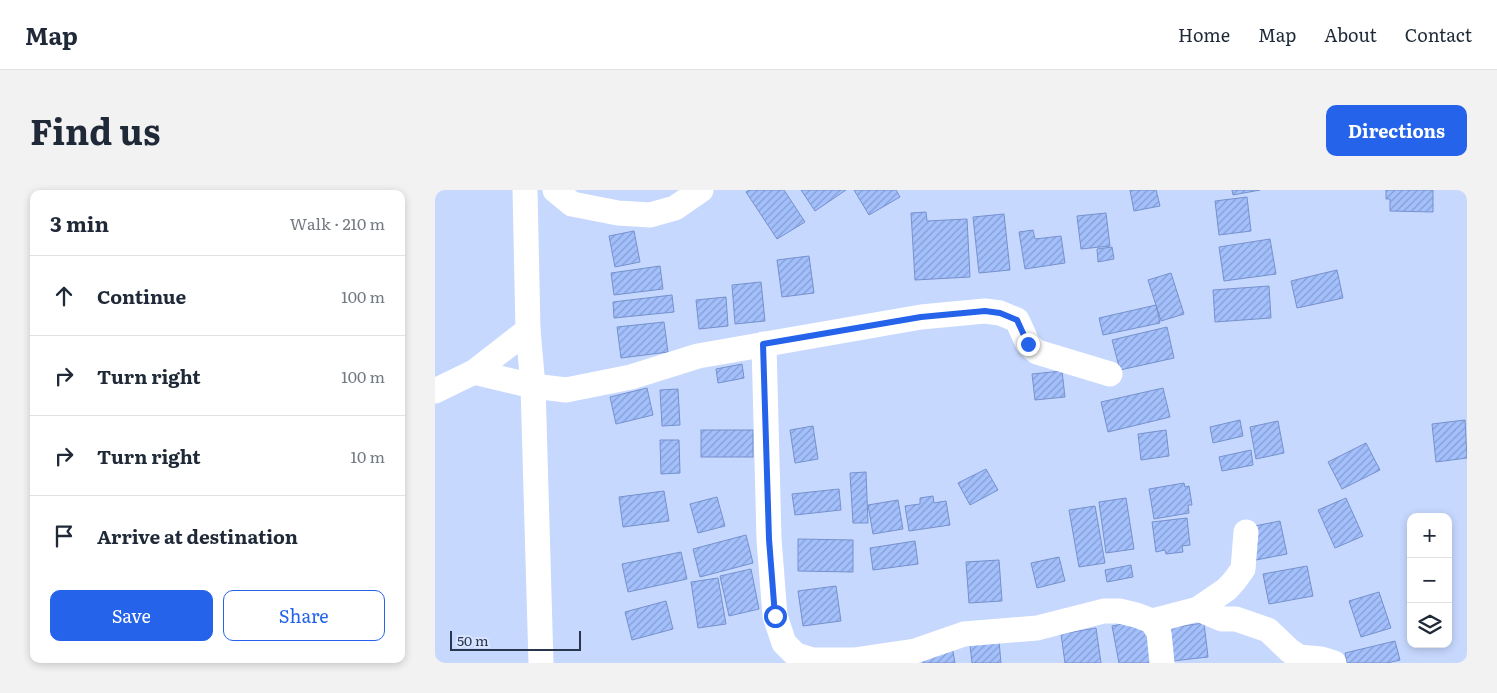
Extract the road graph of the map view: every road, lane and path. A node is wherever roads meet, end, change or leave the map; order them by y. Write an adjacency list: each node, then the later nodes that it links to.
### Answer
1 (525, 190): 4 (street)
2 (555, 190): 3 (street)
3 (701, 190)
4 (528, 330): 6 (street); 8 (street)
5 (763, 344): 7 (street); 8 (street); 14 (street)
6 (474, 372): 8 (street); 9 (street)
7 (1110, 374)
8 (533, 386): 15 (street)
9 (435, 391)
10 (1246, 532): 11 (street)
11 (1227, 589): 12 (street); 13 (street)
12 (1198, 609): 13 (street); 14 (street)
13 (1222, 618): 17 (street)
14 (1152, 621): 16 (street)
15 (541, 663)
16 (1162, 663)
17 (1334, 663)

